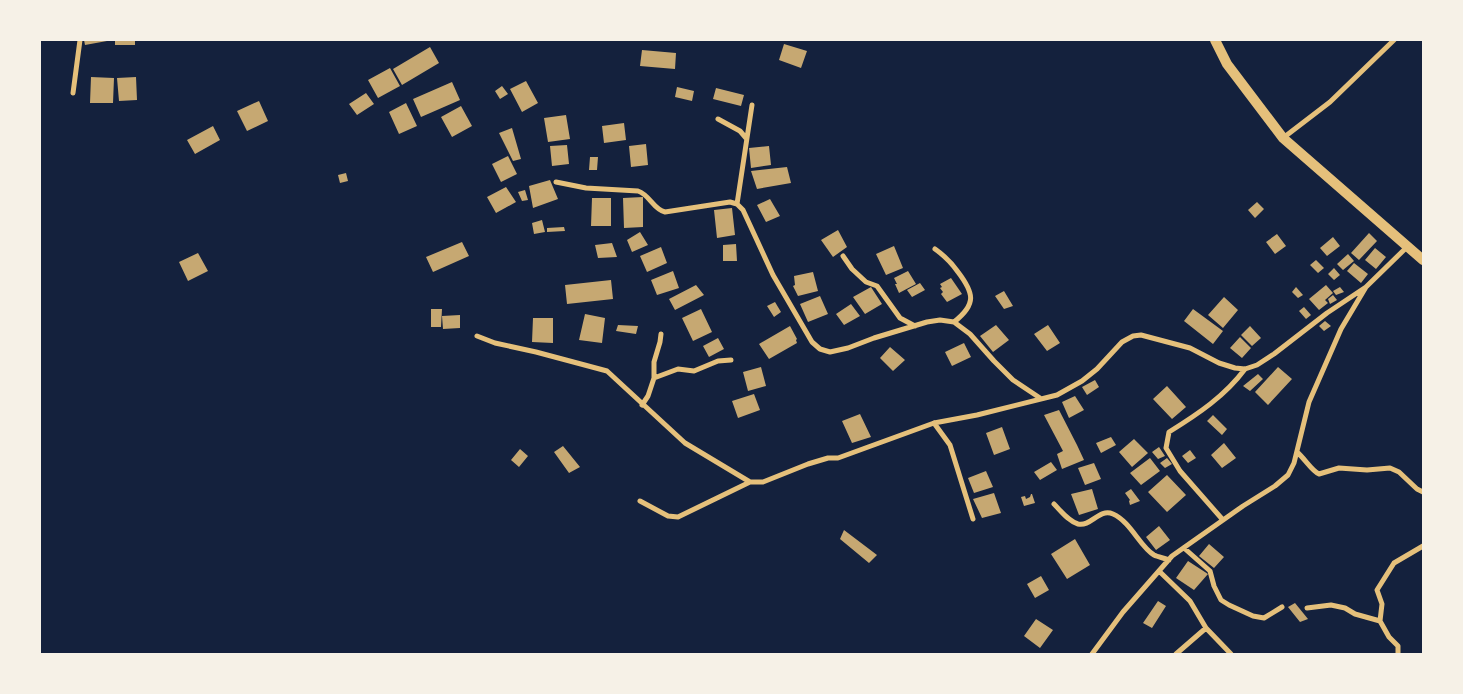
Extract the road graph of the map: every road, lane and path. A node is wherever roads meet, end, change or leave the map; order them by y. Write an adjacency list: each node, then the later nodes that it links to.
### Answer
1 (80, 40): 4 (street)
2 (1215, 40): 8 (main road)
3 (1394, 40): 8 (street)
4 (73, 93)
5 (752, 105): 7 (street)
6 (718, 120): 7 (street)
7 (746, 138): 10 (street)
8 (1283, 138): 11 (main road)
9 (556, 182): 10 (street)
10 (737, 204): 17 (street)
11 (1408, 246): 14 (main road); 15 (street)
12 (935, 249): 16 (street)
13 (843, 256): 17 (street)
14 (1423, 260)
15 (1366, 287): 21 (street); 26 (street)
16 (954, 322): 17 (street); 23 (street)
17 (916, 326)
18 (661, 334): 22 (street)
19 (477, 336): 24 (street)
20 (732, 360): 22 (street)
21 (1245, 369): 23 (street); 32 (street)
22 (654, 378): 24 (street)
23 (1040, 398): 25 (street)
24 (642, 405): 27 (street)
25 (934, 423): 27 (street); 31 (street)
26 (1297, 452): 28 (street); 32 (street)
27 (750, 482): 29 (street)
28 (1423, 492)
29 (640, 501)
30 (1054, 504): 35 (street)
31 (973, 519)
32 (1223, 520): 34 (street)
33 (1423, 546): 39 (street)
34 (1184, 548): 35 (street); 37 (street)
35 (1169, 560): 36 (street)
36 (1159, 571): 40 (street); 41 (street)
37 (1282, 607)
38 (1307, 608): 39 (street)
39 (1380, 621): 44 (street)
40 (1206, 628): 42 (street); 43 (street)
41 (1092, 654)
42 (1176, 654)
43 (1231, 654)
44 (1398, 654)

